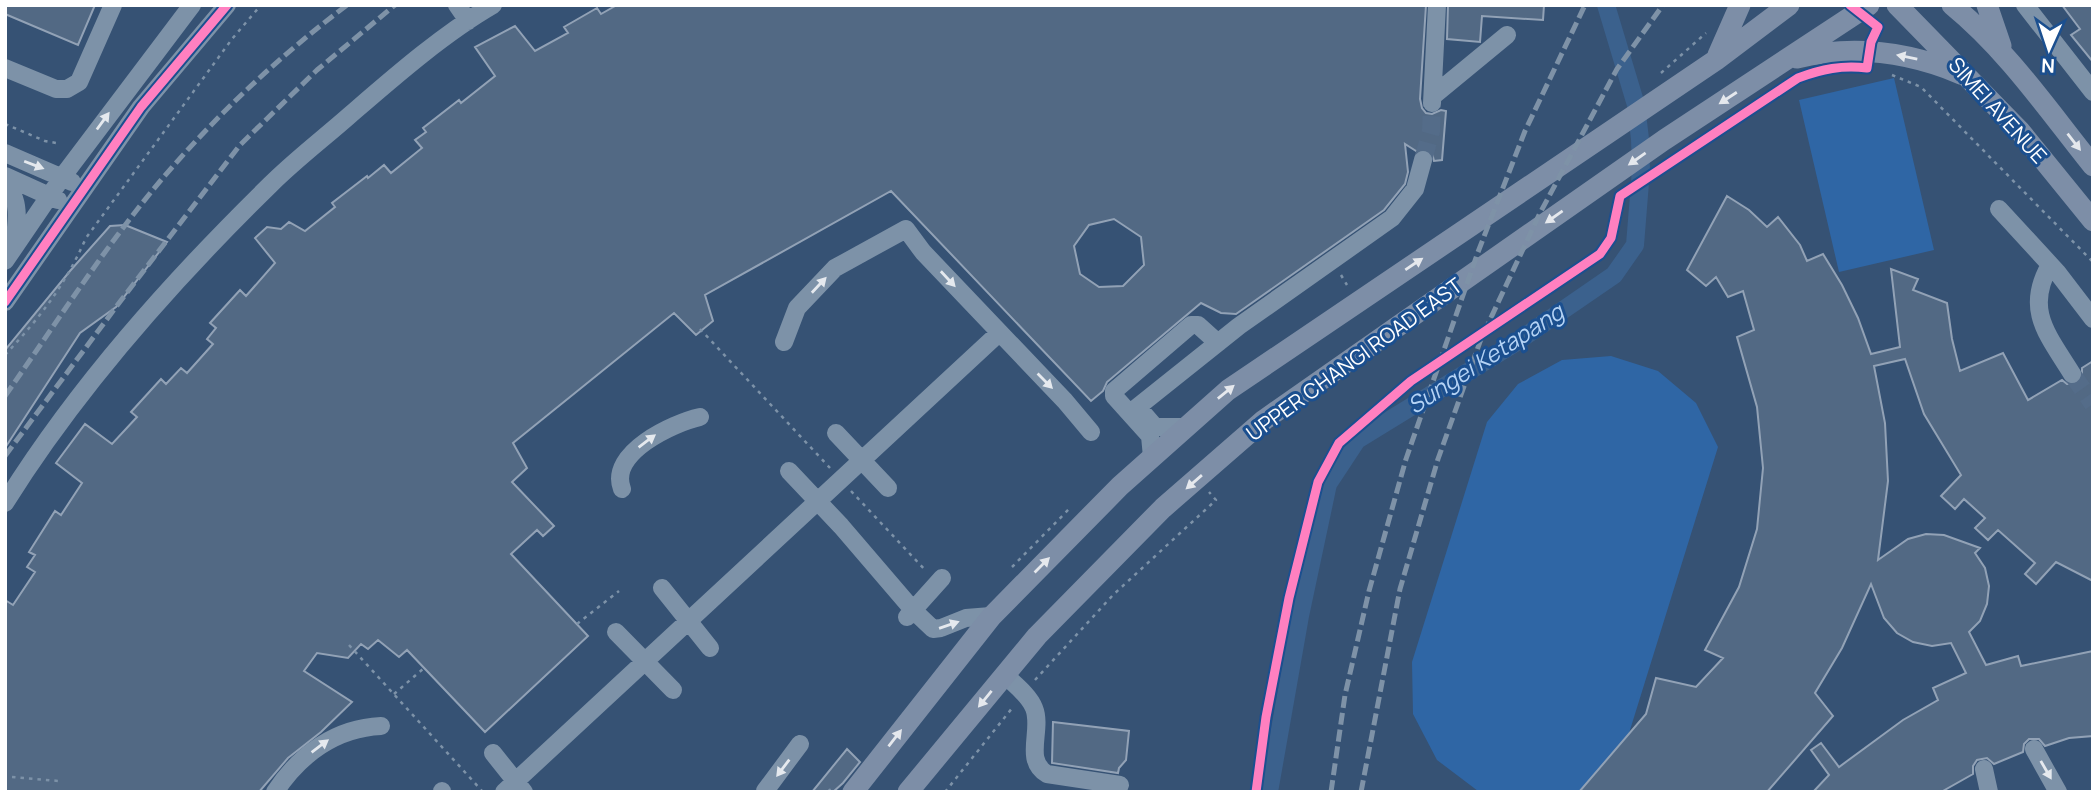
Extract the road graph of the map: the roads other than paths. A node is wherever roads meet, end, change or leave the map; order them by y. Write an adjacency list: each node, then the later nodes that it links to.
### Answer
1 (113, 5): 18 (street)
2 (192, 5): 25 (street, one-way to 2)
3 (227, 5): 27 (street)
4 (457, 5): 13 (street)
5 (1437, 5): 14 (street)
6 (1740, 5): 16 (main road)
7 (1788, 5): 16 (main road, UPPER CHANGI ROAD EAST)
8 (1869, 5): 17 (main road, UPPER CHANGI ROAD EAST)
9 (1897, 5): 19 (main road, SIMEI AVENUE)
10 (1952, 5): 15 (main road, SIMEI AVENUE)
11 (1987, 5): 15 (main road)
12 (2025, 5): 20 (street)
13 (478, 11): 51 (street)
14 (1507, 35)
15 (2004, 54): 23 (main road, SIMEI AVENUE, one-way to 23)
16 (1716, 60): 42 (main road, UPPER CHANGI ROAD EAST, one-way to 16)
17 (1785, 60): 19 (main road, one-way to 17); 60 (main road, UPPER CHANGI ROAD EAST, one-way to 60)
18 (5, 68)
19 (1971, 79): 31 (main road, SIMEI AVENUE)
20 (2093, 92)
21 (5, 153): 25 (street, one-way to 25)
22 (1423, 160): 38 (street)
23 (2093, 166)
24 (5, 176): 28 (street)
25 (63, 176): 27 (street); 28 (street)
26 (5, 184): 32 (street)
27 (84, 189): 29 (street)
28 (50, 195): 29 (street); 32 (street)
29 (71, 206): 34 (street)
30 (1999, 209): 33 (street)
31 (2093, 221)
32 (9, 256)
33 (2050, 265): 35 (street); 39 (street)
34 (5, 302)
35 (2093, 319)
36 (999, 333): 37 (street, one-way to 36); 43 (street, one-way to 43); 46 (street)
37 (784, 342)
38 (1218, 343): 40 (street); 40 (street)
39 (2072, 374)
40 (1134, 410): 42 (street); 45 (street)
41 (700, 417): 49 (street, one-way to 41)
42 (1186, 426): 45 (main road, UPPER CHANGI ROAD EAST)
43 (1091, 432)
44 (836, 433): 46 (street)
45 (1152, 457): 55 (main road, UPPER CHANGI ROAD EAST, one-way to 45)
46 (862, 460): 48 (street); 50 (street)
47 (789, 471): 50 (street)
48 (888, 488)
49 (621, 489)
50 (817, 501): 54 (street); 56 (street)
51 (5, 503)
52 (942, 578): 54 (street)
53 (662, 588): 56 (street)
54 (910, 614): 55 (street, one-way to 55)
55 (991, 616): 71 (main road, UPPER CHANGI ROAD EAST, one-way to 55)
56 (689, 622): 58 (street); 59 (street)
57 (616, 632): 59 (street)
58 (710, 648)
59 (645, 660): 61 (street); 68 (street)
60 (1005, 675): 67 (street); 72 (main road, UPPER CHANGI ROAD EAST, one-way to 72)
61 (673, 690)
62 (381, 726): 70 (street, one-way to 62)
63 (800, 744): 69 (street, one-way to 69)
64 (2034, 749): 74 (street, one-way to 74)
65 (493, 753): 68 (street)
66 (1984, 769): 73 (street)
67 (1119, 786)
68 (514, 788)
69 (765, 791)
70 (275, 792)
71 (853, 792)
72 (908, 792)
73 (1989, 792)
74 (2059, 792)

